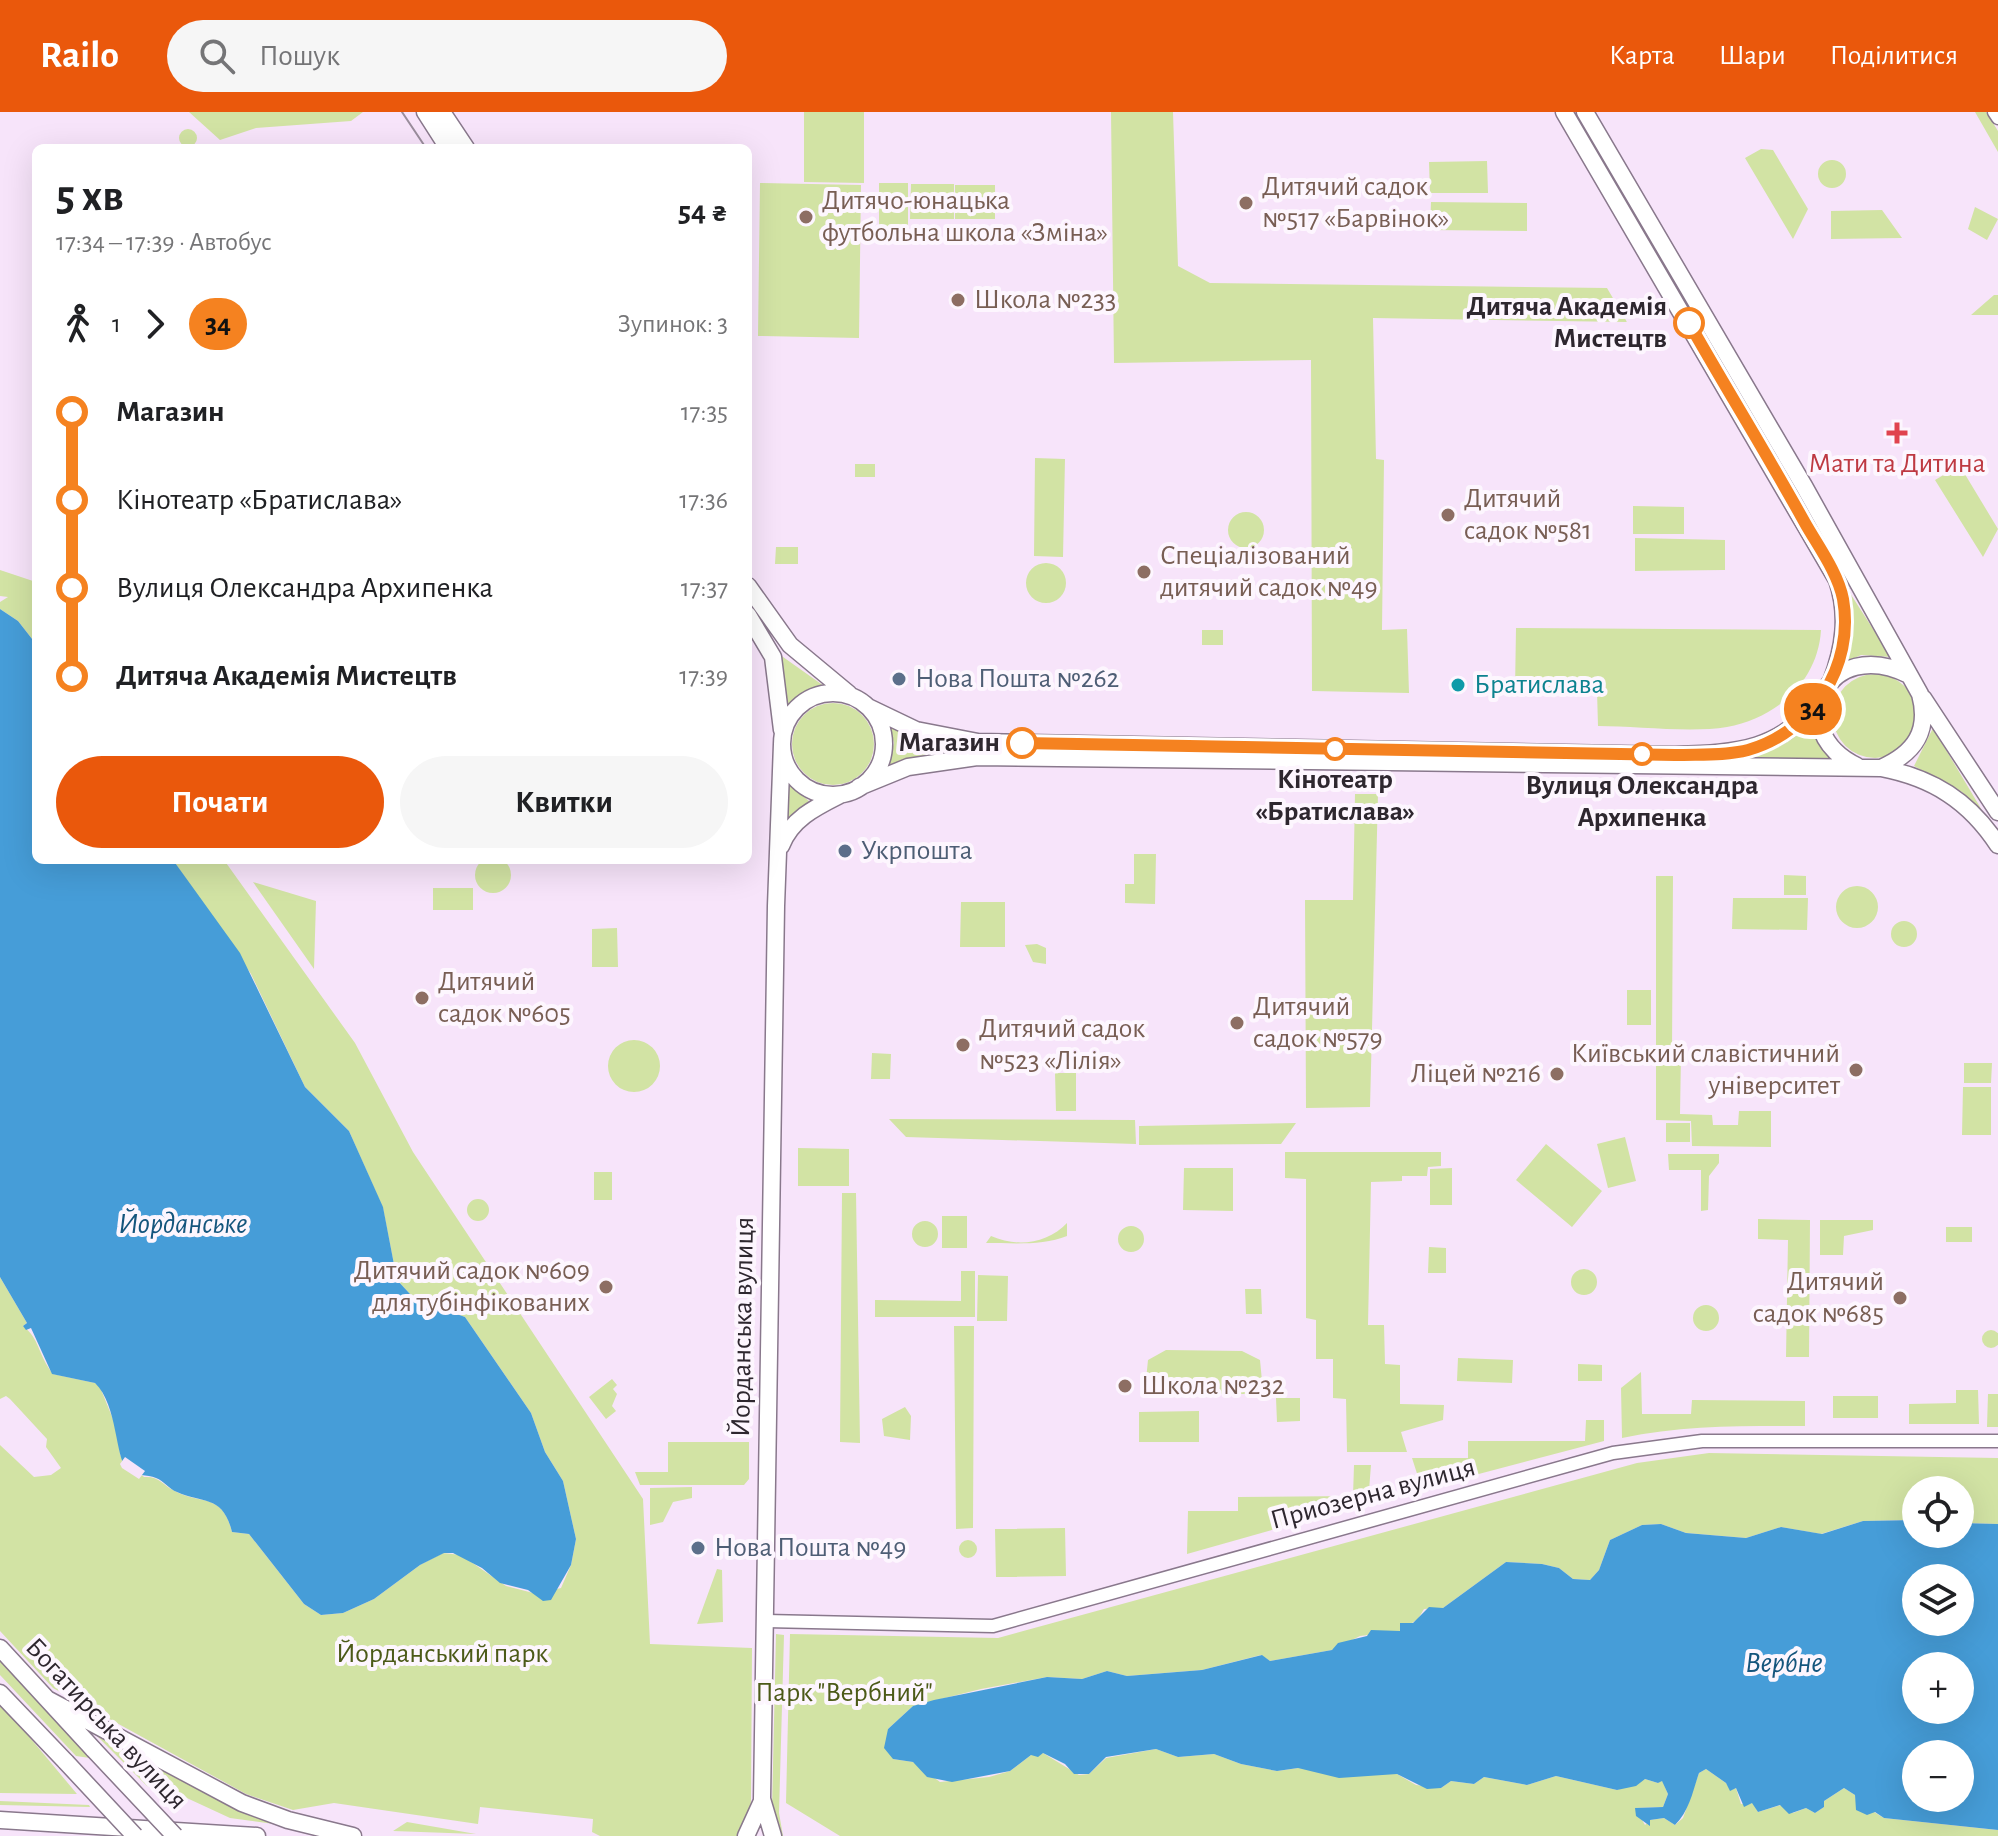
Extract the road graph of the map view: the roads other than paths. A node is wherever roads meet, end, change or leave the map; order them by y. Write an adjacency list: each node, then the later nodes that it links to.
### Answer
1 (425, 112): 7 (main road)
2 (442, 112): 8 (main road)
3 (1564, 112): 9 (main road)
4 (1585, 112): 9 (main road)
5 (1994, 112): 6 (street)
6 (1998, 118)
7 (445, 144)
8 (463, 144)
9 (1602, 158): 12 (main road); 13 (main road)
10 (752, 592): 15 (main road)
11 (752, 622): 18 (main road, Йорданська вулиця)
12 (1909, 675): 13 (main road); 14 (main road)
13 (1831, 682): 16 (main road)
14 (1920, 694): 20 (main road); 23 (main road)
15 (853, 697): 17 (main road); 18 (main road)
16 (1822, 697): 17 (main road); 19 (main road)
17 (868, 707): 21 (main road)
18 (783, 740): 22 (main road); 25 (main road, Йорданська вулиця)
19 (1862, 768): 20 (main road); 21 (main road)
20 (1881, 768): 24 (main road)
21 (859, 787): 22 (main road)
22 (842, 793): 25 (main road)
23 (1998, 812)
24 (1998, 845)
25 (777, 855): 27 (main road, Йорданська вулиця)
26 (1998, 1441): 27 (street, Приозерна вулиця)
27 (766, 1621): 31 (main road, Йорданська вулиця)
28 (0, 1648): 30 (main road, Богатирська вулиця)
29 (0, 1693): 33 (main road, Богатирська вулиця, bridge)
30 (47, 1699): 34 (main road, Богатирська вулиця, bridge); 36 (main road)
31 (762, 1799): 37 (main road, Йорданська вулиця); 38 (main road, Йорданська вулиця)
32 (0, 1820): 35 (main road)
33 (135, 1836)
34 (175, 1836)
35 (257, 1836)
36 (353, 1836)
37 (746, 1836)
38 (773, 1836)

